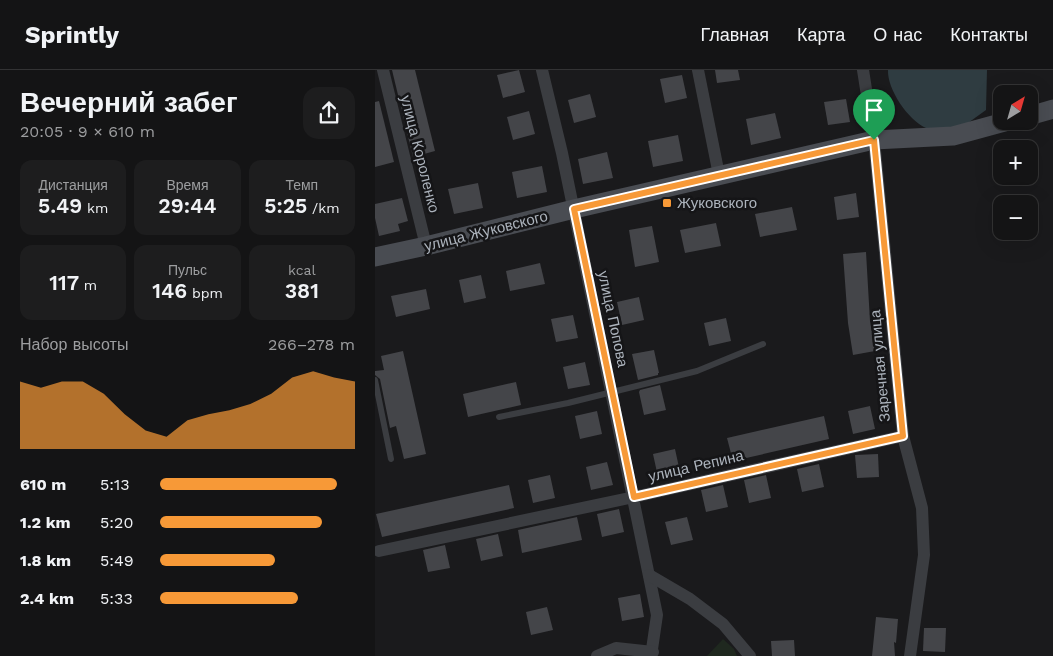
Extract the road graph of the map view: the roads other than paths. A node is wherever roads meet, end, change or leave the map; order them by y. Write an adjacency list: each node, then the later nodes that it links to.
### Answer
1 (383, 70): 11 (street, улица Короленко)
2 (543, 70): 10 (street, улица Попова)
3 (699, 70): 9 (street)
4 (863, 70): 8 (street, Заречная улица)
5 (1053, 109): 6 (street)
6 (1038, 113)
7 (993, 125): 8 (street, улица Жуковского)
8 (874, 140): 9 (street, улица Жуковского); 17 (street, Заречная улица)
9 (719, 175): 10 (street, улица Жуковского)
10 (574, 209): 11 (street, улица Жуковского); 15 (street, улица Попова)
11 (427, 246): 12 (street, улица Жуковского)
12 (375, 257)
13 (763, 344): 15 (lane)
14 (375, 380): 18 (lane)
15 (611, 392): 16 (lane); 19 (street, улица Попова)
16 (499, 417)
17 (903, 436): 19 (street, улица Репина); 25 (street, Заречная улица)
18 (391, 458)
19 (634, 497): 20 (street, улица Репина); 21 (street, улица Попова)
20 (379, 551)
21 (649, 575): 22 (street, улица Попова); 24 (street)
22 (652, 654): 23 (street)
23 (597, 656)
24 (750, 656)
25 (910, 656)

